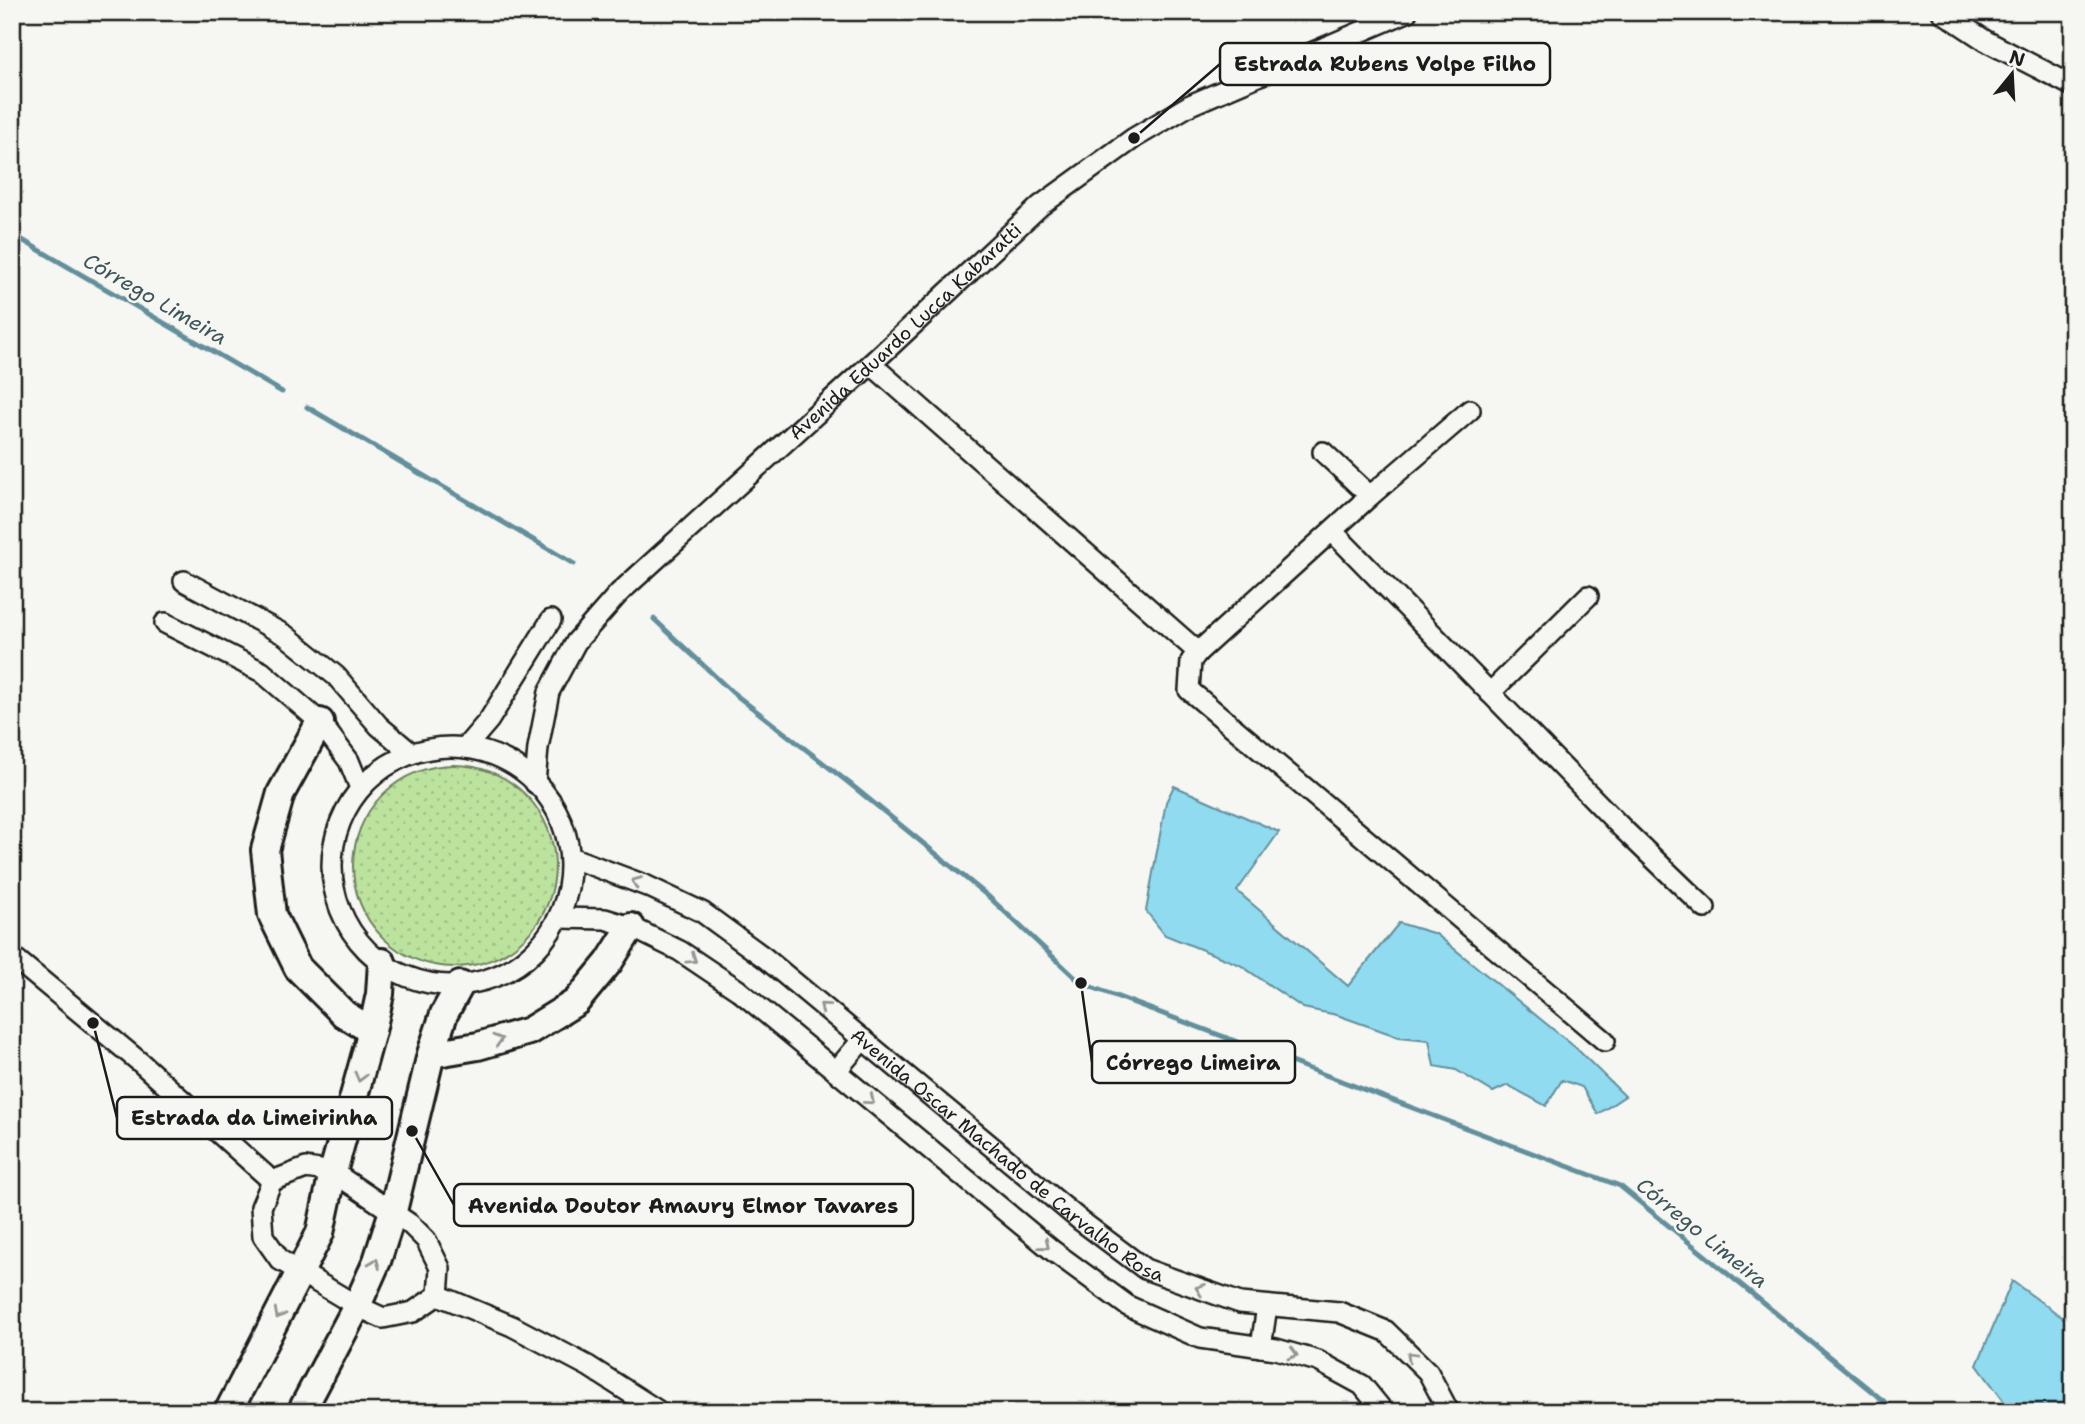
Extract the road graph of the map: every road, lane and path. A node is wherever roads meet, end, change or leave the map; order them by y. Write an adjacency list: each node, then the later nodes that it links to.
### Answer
1 (1407, 12): 4 (street, Avenida Eduardo Lucca Kabaratti)
2 (1942, 12): 3 (street)
3 (2073, 86)
4 (871, 364): 13 (street); 18 (street, Avenida Eduardo Lucca Kabaratti)
5 (1471, 410): 7 (street)
6 (1323, 452): 7 (street)
7 (1370, 496): 8 (street)
8 (1332, 531): 13 (street); 14 (street)
9 (184, 581): 17 (street)
10 (1588, 596): 14 (street)
11 (551, 620): 16 (street)
12 (164, 623): 15 (street)
13 (1198, 652): 29 (street)
14 (1490, 693): 21 (street)
15 (320, 722): 19 (street); 27 (street)
16 (465, 748): 17 (street); 18 (street)
17 (411, 753): 19 (street)
18 (535, 783): 20 (street)
19 (360, 788): 25 (street)
20 (570, 857): 22 (street); 28 (street, Avenida Oscar Machado de Carvalho Rosa, one-way to 20)
21 (1704, 908)
22 (559, 918): 23 (street); 26 (street)
23 (631, 928): 30 (street, one-way to 23); 31 (street, one-way to 31)
24 (12, 956): 33 (street)
25 (382, 962): 26 (street); 27 (street)
26 (460, 985): 30 (street)
27 (372, 1031): 32 (street, one-way to 32)
28 (863, 1039): 31 (street); 38 (street, Avenida Oscar Machado de Carvalho Rosa, one-way to 28)
29 (1605, 1041)
30 (431, 1054): 34 (street)
31 (836, 1071): 39 (street, one-way to 39)
32 (333, 1172): 33 (street); 34 (street); 35 (street)
33 (272, 1181): 35 (street)
34 (393, 1211): 36 (street); 37 (street, one-way to 34)
35 (301, 1272): 37 (street); 40 (street, one-way to 40)
36 (438, 1294): 37 (street); 42 (street)
37 (357, 1306): 41 (street)
38 (1267, 1306): 39 (street); 44 (street, Avenida Oscar Machado de Carvalho Rosa, one-way to 38)
39 (1261, 1347): 43 (street, one-way to 43)
40 (228, 1412)
41 (301, 1412)
42 (660, 1412)
43 (1384, 1412)
44 (1449, 1412)

